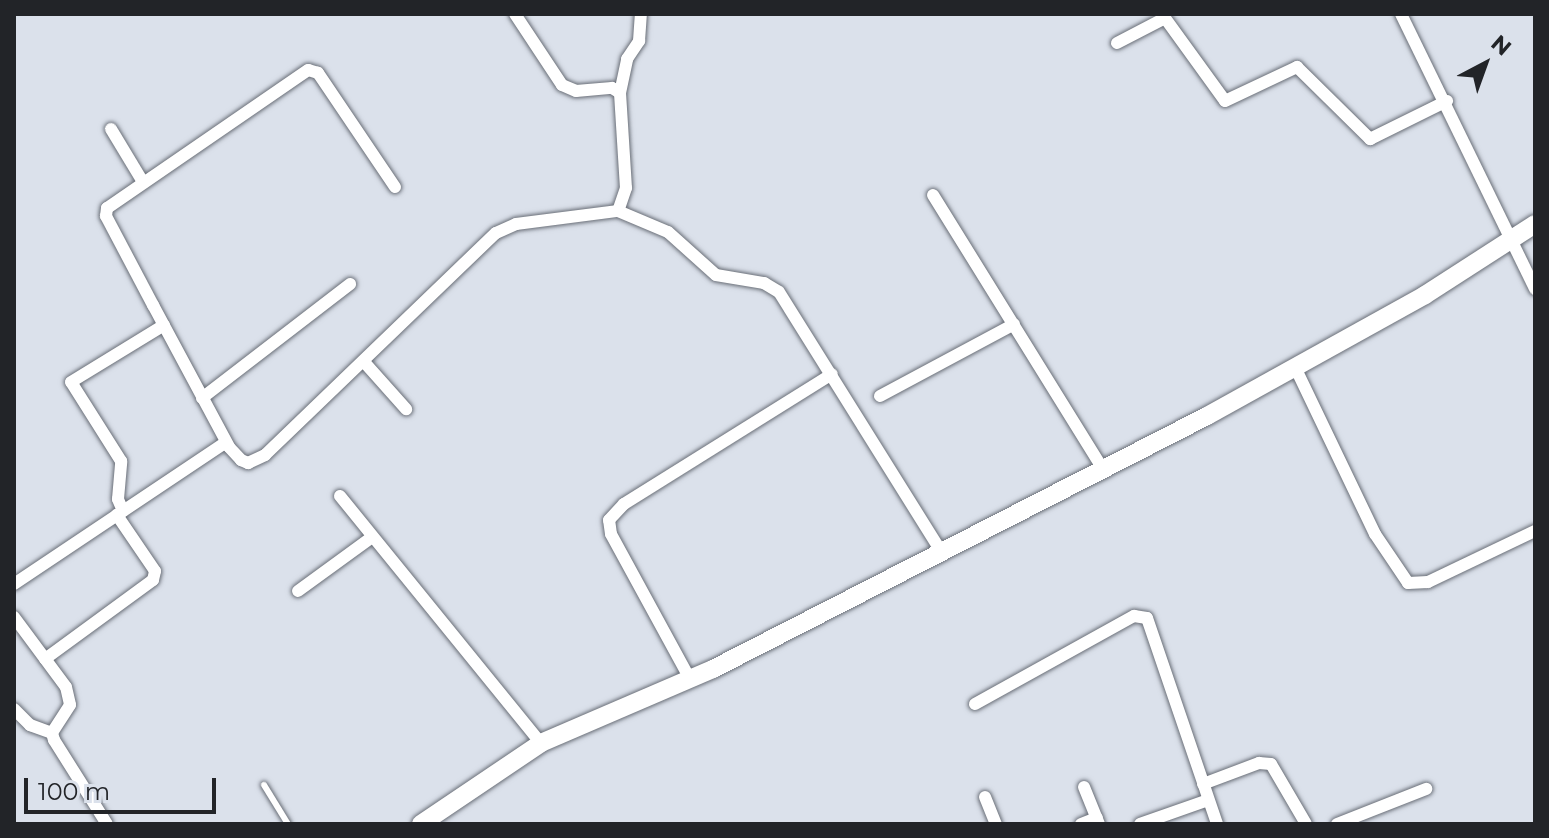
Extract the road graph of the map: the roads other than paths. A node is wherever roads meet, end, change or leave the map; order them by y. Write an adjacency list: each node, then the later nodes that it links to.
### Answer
1 (515, 14): 5 (street)
2 (641, 14): 5 (street)
3 (1401, 14): 6 (street)
4 (1117, 43): 6 (street)
5 (620, 93): 11 (street)
6 (1447, 101): 13 (street)
7 (111, 129): 8 (street)
8 (143, 182): 9 (street); 17 (street)
9 (395, 187)
10 (933, 195): 16 (street)
11 (618, 211): 18 (street); 20 (street)
12 (1535, 224): 13 (street)
13 (1510, 242): 15 (street); 19 (street)
14 (350, 284): 22 (street)
15 (1535, 289)
16 (1014, 324): 21 (street); 25 (street)
17 (164, 325): 22 (street); 27 (street)
18 (365, 363): 23 (street); 24 (street)
19 (1295, 367): 25 (street); 28 (street)
20 (832, 374): 30 (street); 35 (street)
21 (880, 396)
22 (202, 398): 24 (street)
23 (406, 409)
24 (226, 442): 27 (street)
25 (1103, 469): 30 (street)
26 (340, 496): 29 (street)
27 (120, 513): 31 (street); 34 (street)
28 (1535, 531)
29 (372, 537): 32 (street); 39 (street)
30 (941, 551): 35 (street)
31 (14, 584)
32 (298, 591)
33 (14, 617): 34 (street)
34 (45, 659): 38 (street)
35 (690, 679): 39 (street)
36 (975, 704): 40 (street)
37 (14, 709): 38 (street)
38 (52, 733): 47 (street)
39 (541, 743): 49 (street)
40 (1203, 784): 45 (street); 54 (street)
41 (264, 785): 48 (lane)
42 (1084, 787): 46 (street)
43 (1426, 789): 55 (street)
44 (985, 797): 50 (street)
45 (1208, 800): 52 (street); 53 (street)
46 (1098, 821): 51 (street)
47 (107, 824)
48 (288, 824)
49 (421, 824)
50 (996, 824)
51 (1081, 824)
52 (1140, 824)
53 (1217, 824)
54 (1306, 824)
55 (1337, 824)

